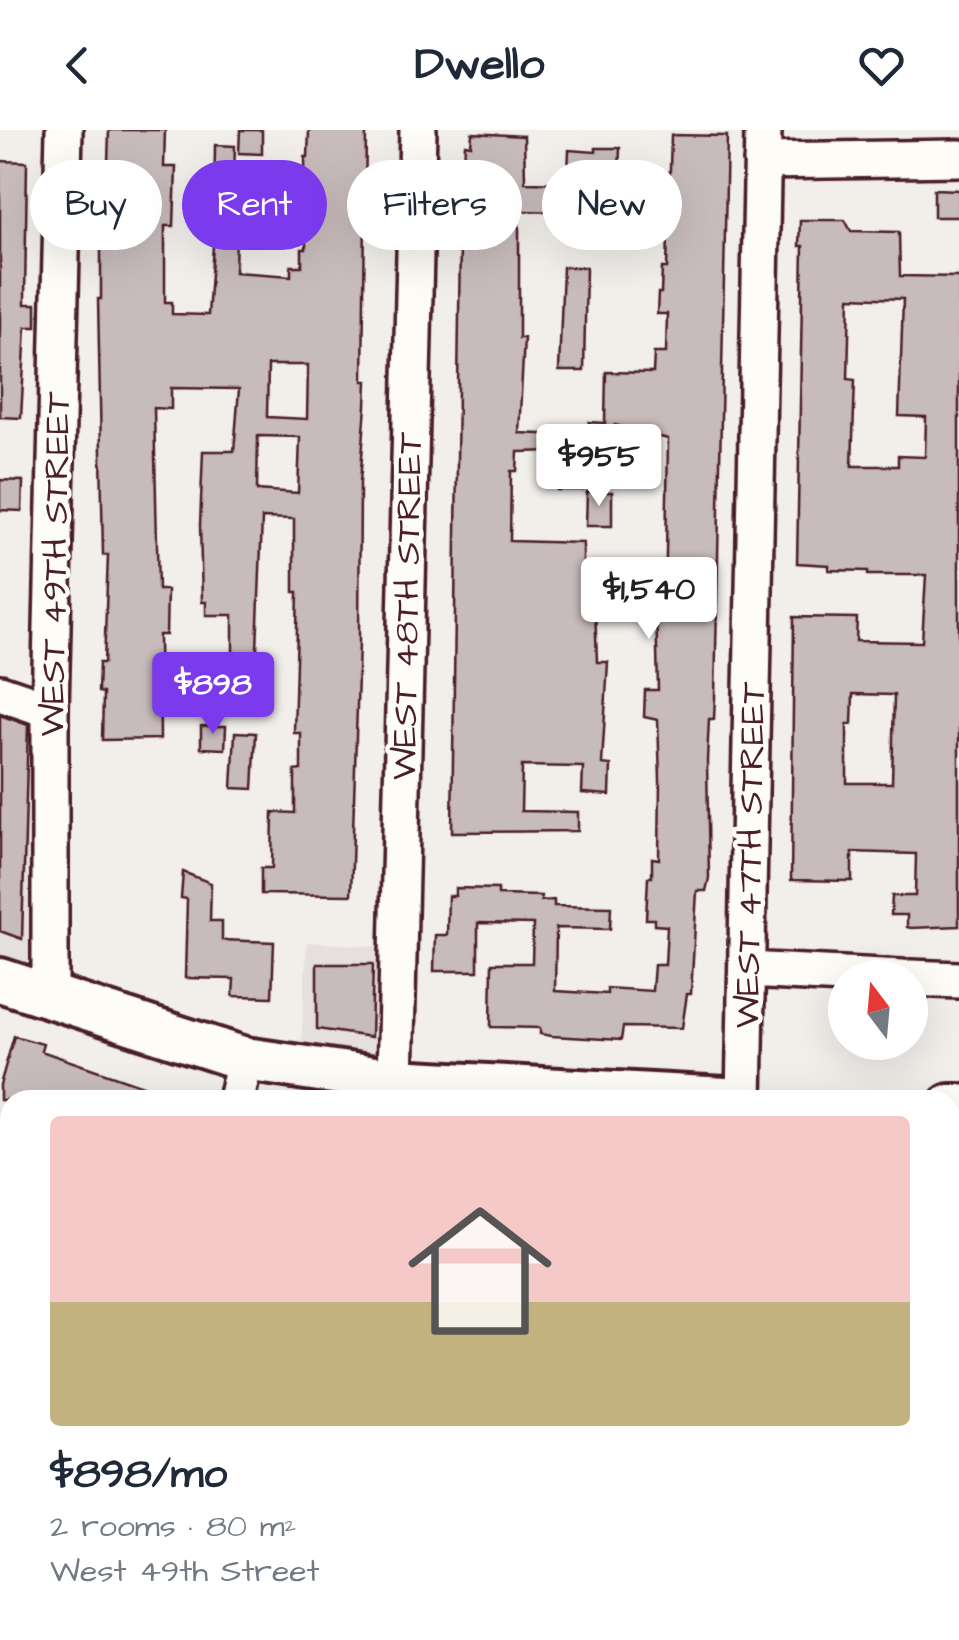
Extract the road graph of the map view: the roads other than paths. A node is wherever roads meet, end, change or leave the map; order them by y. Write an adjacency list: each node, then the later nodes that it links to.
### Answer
1 (64, 130): 6 (street, WEST 49TH STREET)
2 (418, 130): 13 (street, WEST 48TH STREET)
3 (763, 146): 4 (street); 7 (street, WEST 47TH STREET)
4 (959, 158)
5 (0, 692): 6 (street)
6 (50, 710): 12 (street, WEST 49TH STREET)
7 (747, 970): 8 (street); 16 (street, WEST 47TH STREET)
8 (828, 974)
9 (928, 979): 11 (street)
10 (0, 980): 12 (main road)
11 (959, 980)
12 (50, 999): 14 (main road)
13 (394, 1081): 14 (main road); 15 (main road)
14 (239, 1090)
15 (560, 1090)
16 (744, 1090)

